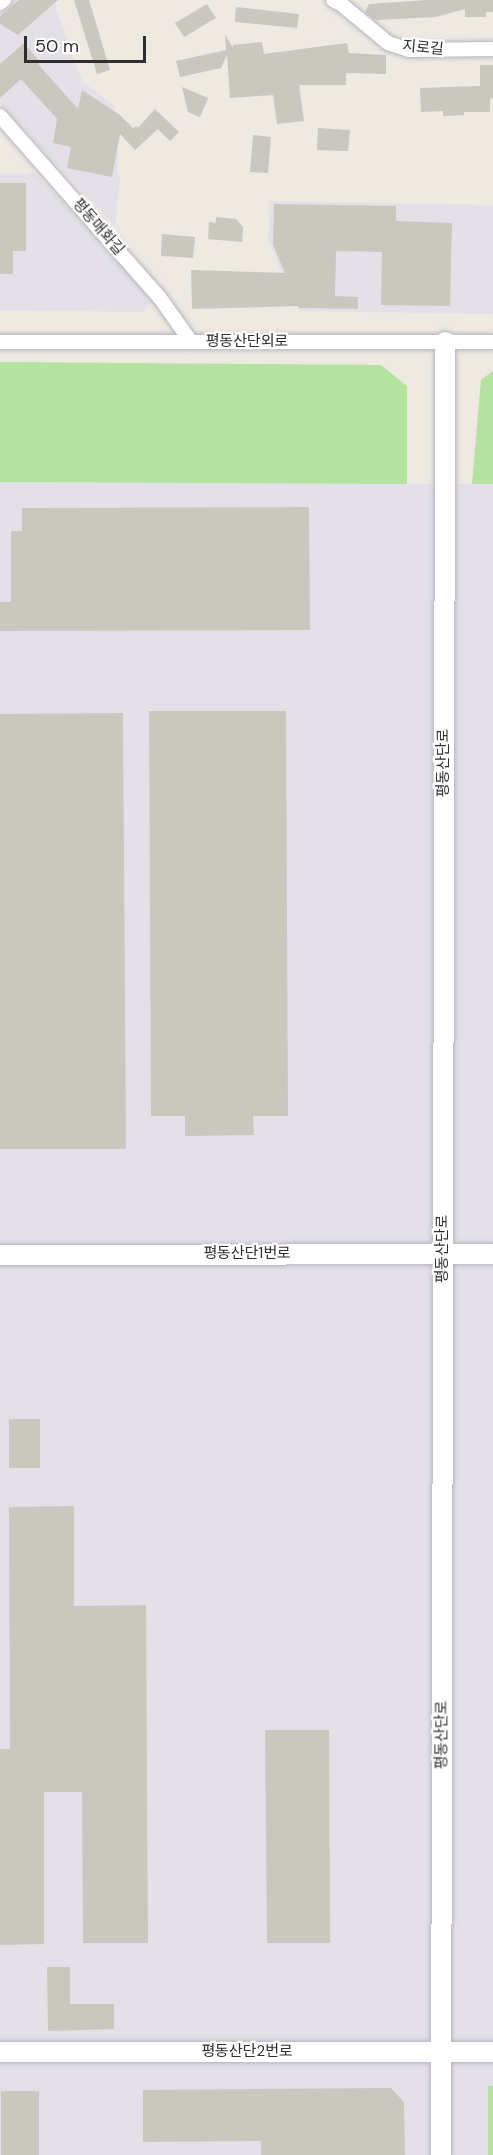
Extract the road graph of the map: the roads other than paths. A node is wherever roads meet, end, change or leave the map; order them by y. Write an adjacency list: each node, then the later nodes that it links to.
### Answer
1 (4, 0): 3 (street)
2 (333, 0): 4 (street, 지로길)
3 (0, 3)
4 (493, 50)
5 (0, 117): 7 (street, 평동매화길)
6 (0, 342): 7 (street, 평동산단외로)
7 (191, 342): 8 (street, 평동산단외로)
8 (445, 342): 9 (street, 평동산단외로); 10 (street, 평동산단로)
9 (493, 342)
10 (443, 1253): 11 (street, 평동산단1번로); 12 (street, 평동산단1번로); 13 (street, 평동산단로)
11 (493, 1254)
12 (0, 1255)
13 (441, 2051): 14 (street, 평동산단2번로); 15 (street, 평동산단2번로); 16 (street, 평동산단로)
14 (0, 2052)
15 (493, 2052)
16 (441, 2155)

